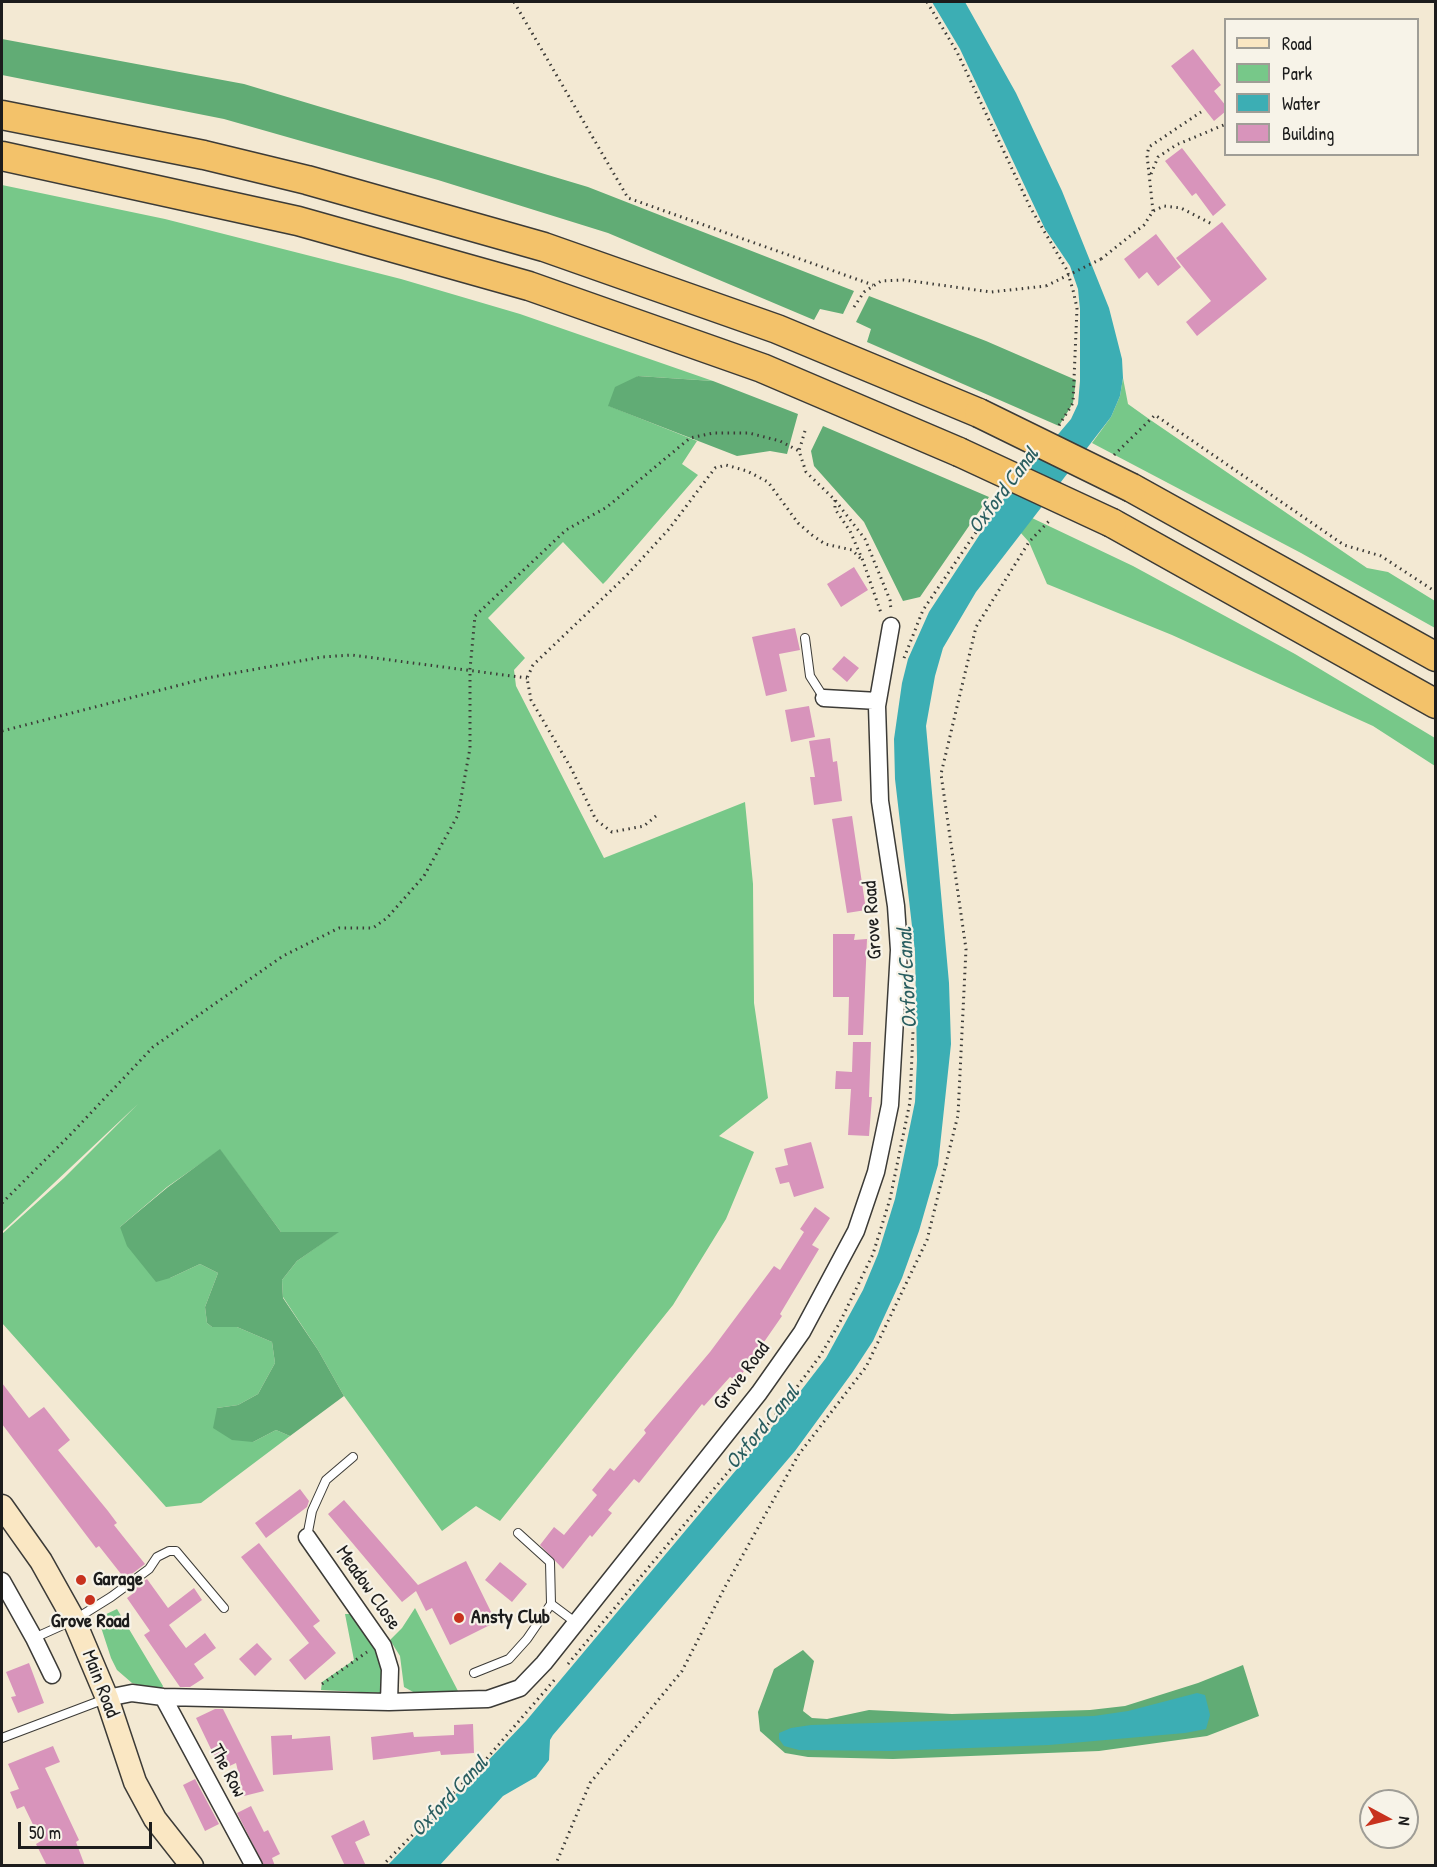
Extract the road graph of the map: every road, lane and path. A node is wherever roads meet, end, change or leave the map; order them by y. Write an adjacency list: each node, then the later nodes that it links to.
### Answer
1 (514, 2): 12 (path)
2 (927, 2): 15 (path)
3 (1201, 112): 9 (path)
4 (2, 115): 7 (highway)
5 (2, 120): 7 (highway)
6 (1224, 125): 9 (path)
7 (58, 128): 25 (highway, bridge)
8 (2, 156): 31 (highway, bridge)
9 (1151, 174): 10 (path)
10 (1153, 211): 11 (path); 12 (path, bridge)
11 (1212, 224)
12 (873, 285): 13 (path)
13 (854, 307)
14 (805, 431): 16 (path)
15 (1051, 435)
16 (799, 451): 19 (path); 27 (path)
17 (1109, 460): 22 (path)
18 (1005, 491): 26 (path)
19 (835, 500): 21 (path); 23 (path)
20 (1053, 517): 59 (path)
21 (863, 561): 23 (path); 28 (path)
22 (1436, 592)
23 (891, 626): 30 (street, Grove Road)
24 (805, 638): 29 (lane)
25 (1436, 657)
26 (903, 663)
27 (470, 669): 28 (path); 32 (path); 35 (path)
28 (527, 678): 33 (path)
29 (824, 699): 30 (street)
30 (878, 701): 44 (street, Grove Road)
31 (1436, 704)
32 (2, 731)
33 (656, 816)
34 (913, 1029): 47 (path)
35 (2, 1203)
36 (353, 1457): 39 (lane)
37 (2, 1506): 43 (main road, Main Road)
38 (518, 1533): 41 (lane)
39 (307, 1538): 46 (street, Meadow Close)
40 (2, 1581): 45 (street)
41 (551, 1604): 44 (lane); 48 (lane)
42 (224, 1608): 43 (lane)
43 (74, 1620): 45 (lane); 52 (main road, Main Road)
44 (575, 1623): 54 (street, Grove Road)
45 (34, 1638): 50 (street)
46 (381, 1642): 53 (path); 54 (street, Meadow Close)
47 (565, 1666)
48 (474, 1673)
49 (558, 1675): 58 (path)
50 (52, 1676)
51 (163, 1697): 52 (street, Grove Road); 53 (street, Grove Road); 57 (street, The Row)
52 (106, 1698): 55 (lane); 56 (main road, Main Road)
53 (320, 1700): 54 (street, Grove Road)
54 (389, 1702)
55 (2, 1738)
56 (192, 1866)
57 (254, 1866)
58 (382, 1866)
59 (555, 1866)

